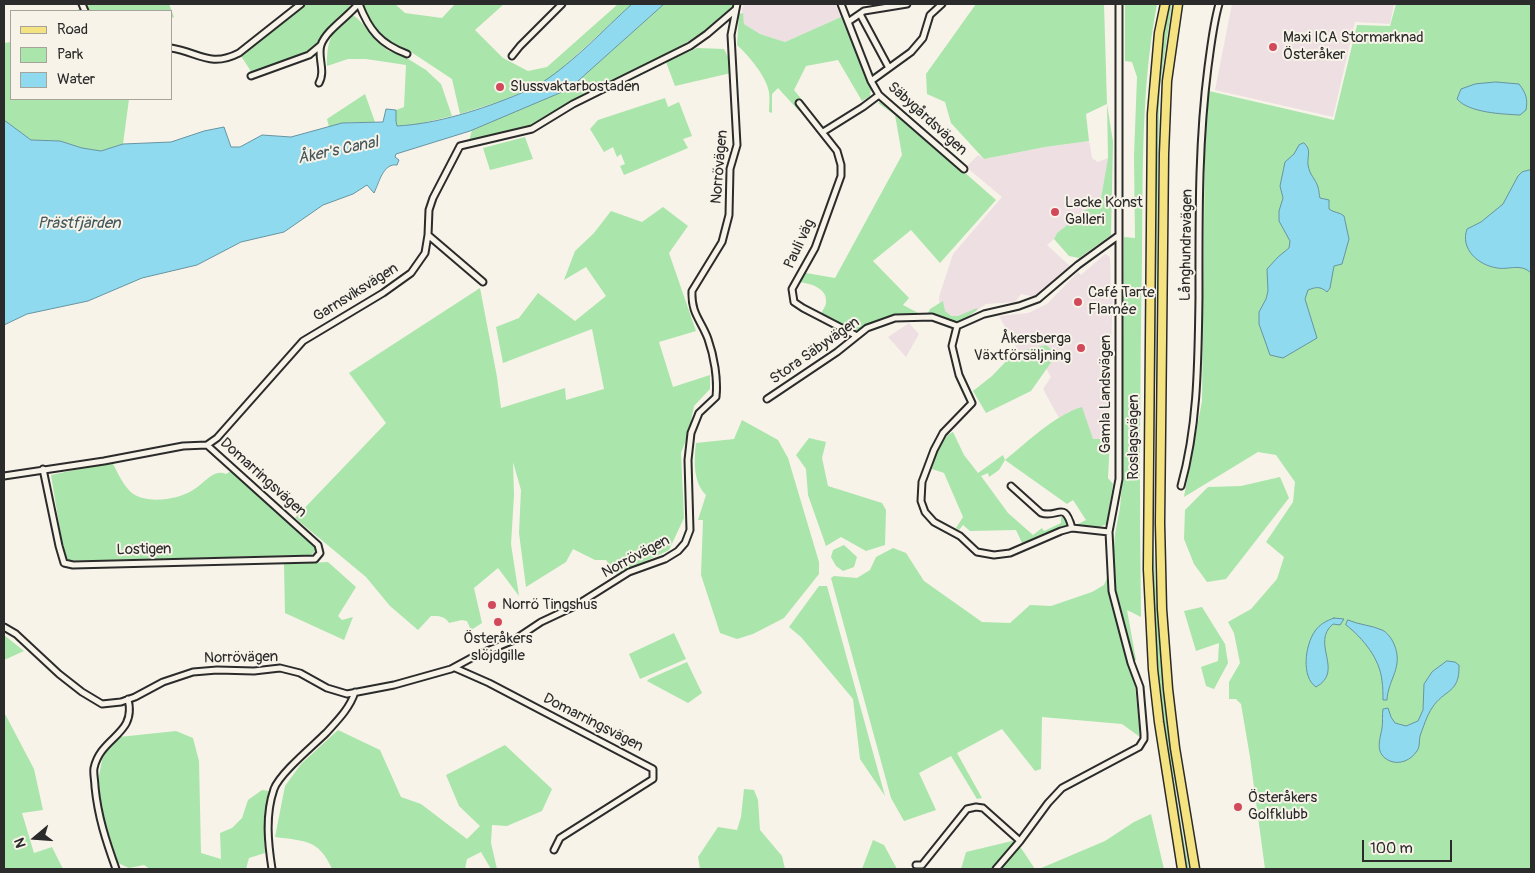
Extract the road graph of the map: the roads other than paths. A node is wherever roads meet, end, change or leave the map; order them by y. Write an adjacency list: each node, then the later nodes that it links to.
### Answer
1 (301, 4): 15 (street)
2 (358, 4): 14 (street); 16 (street)
3 (562, 4): 17 (street)
4 (840, 4): 13 (street, Säbygårdsvägen)
5 (907, 4): 12 (street)
6 (942, 4): 18 (street)
7 (1119, 4): 27 (street, Gamla Landsvägen)
8 (1166, 4): 50 (main road, Roslagsvägen)
9 (1178, 4): 51 (main road, Roslagsvägen)
10 (1219, 4): 36 (street, Långhundravägen)
11 (736, 7): 26 (street, Garnsviksvägen); 41 (street, Norrövägen)
12 (860, 14): 13 (street); 18 (street)
13 (848, 22): 20 (street, Säbygårdsvägen)
14 (321, 45): 19 (street); 21 (street)
15 (172, 48)
16 (407, 54)
17 (512, 56)
18 (890, 68): 20 (street)
19 (251, 76)
20 (871, 81): 22 (street, Säbygårdsvägen)
21 (319, 83)
22 (878, 95): 24 (street); 25 (street, Säbygårdsvägen)
23 (799, 103): 24 (street, Pauli väg)
24 (823, 132): 30 (street, Pauli väg)
25 (964, 169)
26 (428, 235): 28 (street); 32 (street, Garnsviksvägen)
27 (1118, 236): 29 (street); 38 (street, Gamla Landsvägen)
28 (483, 282)
29 (958, 326): 30 (street, Stora Säbyvägen); 37 (street)
30 (857, 336): 31 (street, Stora Säbyvägen)
31 (767, 399)
32 (207, 445): 33 (street); 39 (street, Domarringsvägen)
33 (43, 468): 34 (street); 39 (street, Lostigen)
34 (4, 476)
35 (1011, 486): 37 (street)
36 (1182, 486)
37 (1072, 528): 38 (street)
38 (1109, 532): 44 (street, Gamla Landsvägen)
39 (320, 553)
40 (4, 627): 43 (street, Norrövägen)
41 (455, 668): 42 (street, Norrövägen); 45 (street, Domarringsvägen)
42 (355, 692): 43 (street, Norrövägen); 48 (street)
43 (128, 700): 47 (street)
44 (1020, 841): 46 (street); 49 (street)
45 (554, 850)
46 (916, 865)
47 (116, 869)
48 (272, 869)
49 (996, 869)
50 (1182, 869)
51 (1195, 869)

